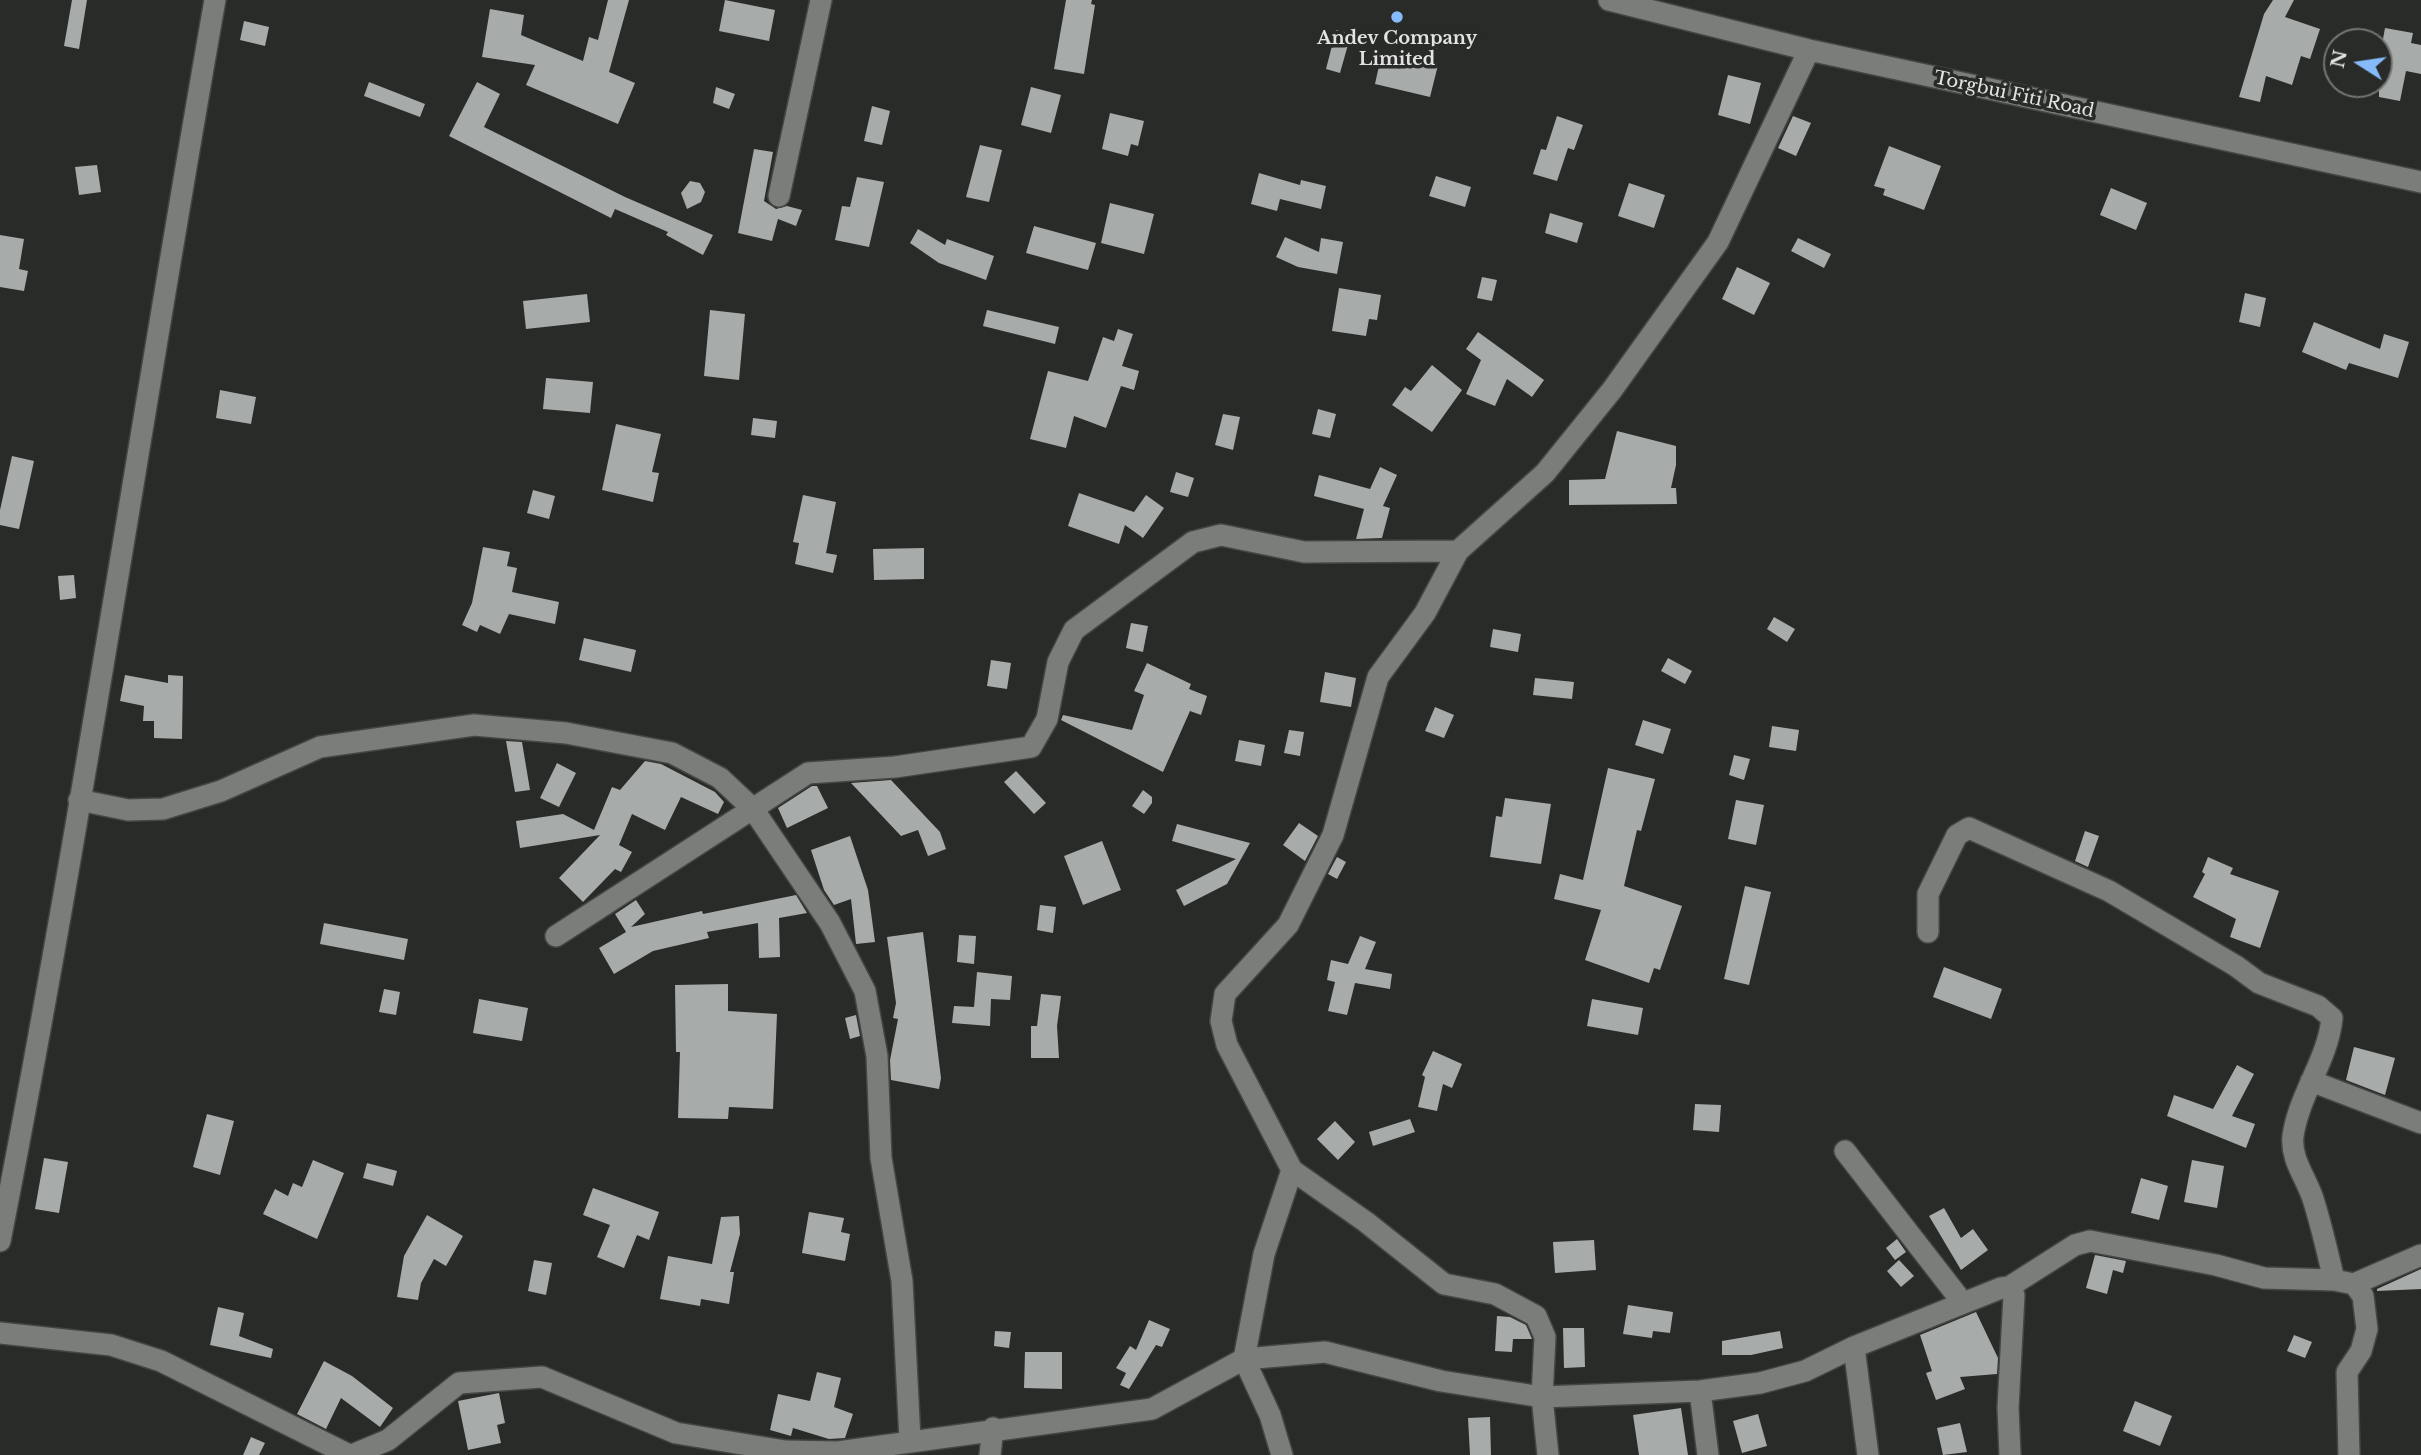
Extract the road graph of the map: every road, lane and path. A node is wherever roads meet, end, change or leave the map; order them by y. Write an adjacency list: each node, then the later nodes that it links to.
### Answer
1 (215, 0): 8 (street)
2 (821, 0): 6 (street)
3 (1609, 0): 4 (street, Torgbui Fiti Road)
4 (1809, 50): 5 (street, Torgbui Fiti Road); 7 (street)
5 (2421, 182)
6 (779, 196)
7 (1458, 551): 9 (street); 15 (street)
8 (79, 800): 9 (street); 16 (street)
9 (753, 808): 11 (street); 27 (street)
10 (1928, 932): 12 (street)
11 (556, 936)
12 (2311, 1081): 13 (street); 18 (street)
13 (2421, 1123)
14 (1845, 1151): 20 (street)
15 (1292, 1170): 23 (street); 25 (street)
16 (0, 1241)
17 (2421, 1255): 18 (street)
18 (2344, 1282): 19 (street); 35 (street)
19 (2009, 1287): 20 (street); 34 (street)
20 (1963, 1303): 22 (street)
21 (0, 1333): 28 (street)
22 (1854, 1347): 24 (street); 33 (street)
23 (1244, 1359): 25 (street); 26 (street); 30 (street)
24 (1700, 1391): 25 (street); 32 (street)
25 (1542, 1396): 31 (street)
26 (993, 1428): 27 (street); 29 (street)
27 (911, 1440): 28 (street)
28 (350, 1455)
29 (990, 1455)
30 (1282, 1455)
31 (1548, 1455)
32 (1708, 1455)
33 (1868, 1455)
34 (2010, 1455)
35 (2349, 1455)

